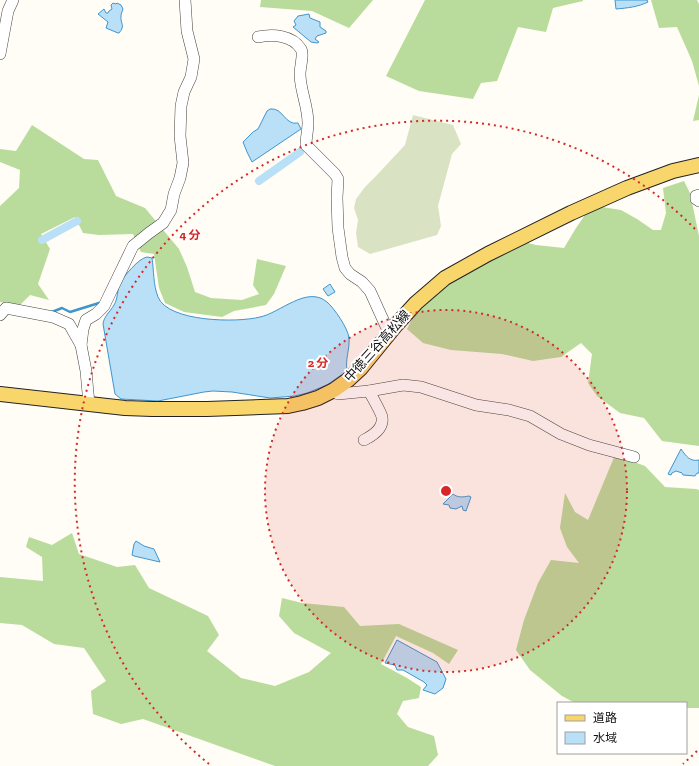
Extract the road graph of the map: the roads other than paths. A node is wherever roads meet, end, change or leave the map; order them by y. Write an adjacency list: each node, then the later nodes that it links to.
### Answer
1 (13, 0): 4 (street)
2 (185, 0): 10 (street)
3 (258, 36): 9 (street)
4 (0, 54)
5 (699, 165): 9 (main road, 中徳三谷高松線)
6 (699, 195): 7 (street)
7 (699, 201)
8 (0, 315): 10 (street)
9 (389, 333): 11 (main road, 中徳三谷高松線)
10 (81, 345): 14 (street)
11 (334, 390): 12 (street); 14 (main road, 中徳三谷高松線)
12 (369, 391): 15 (street); 16 (street)
13 (0, 394): 14 (main road, 中徳三谷高松線)
14 (89, 404)
15 (364, 440)
16 (634, 457)

